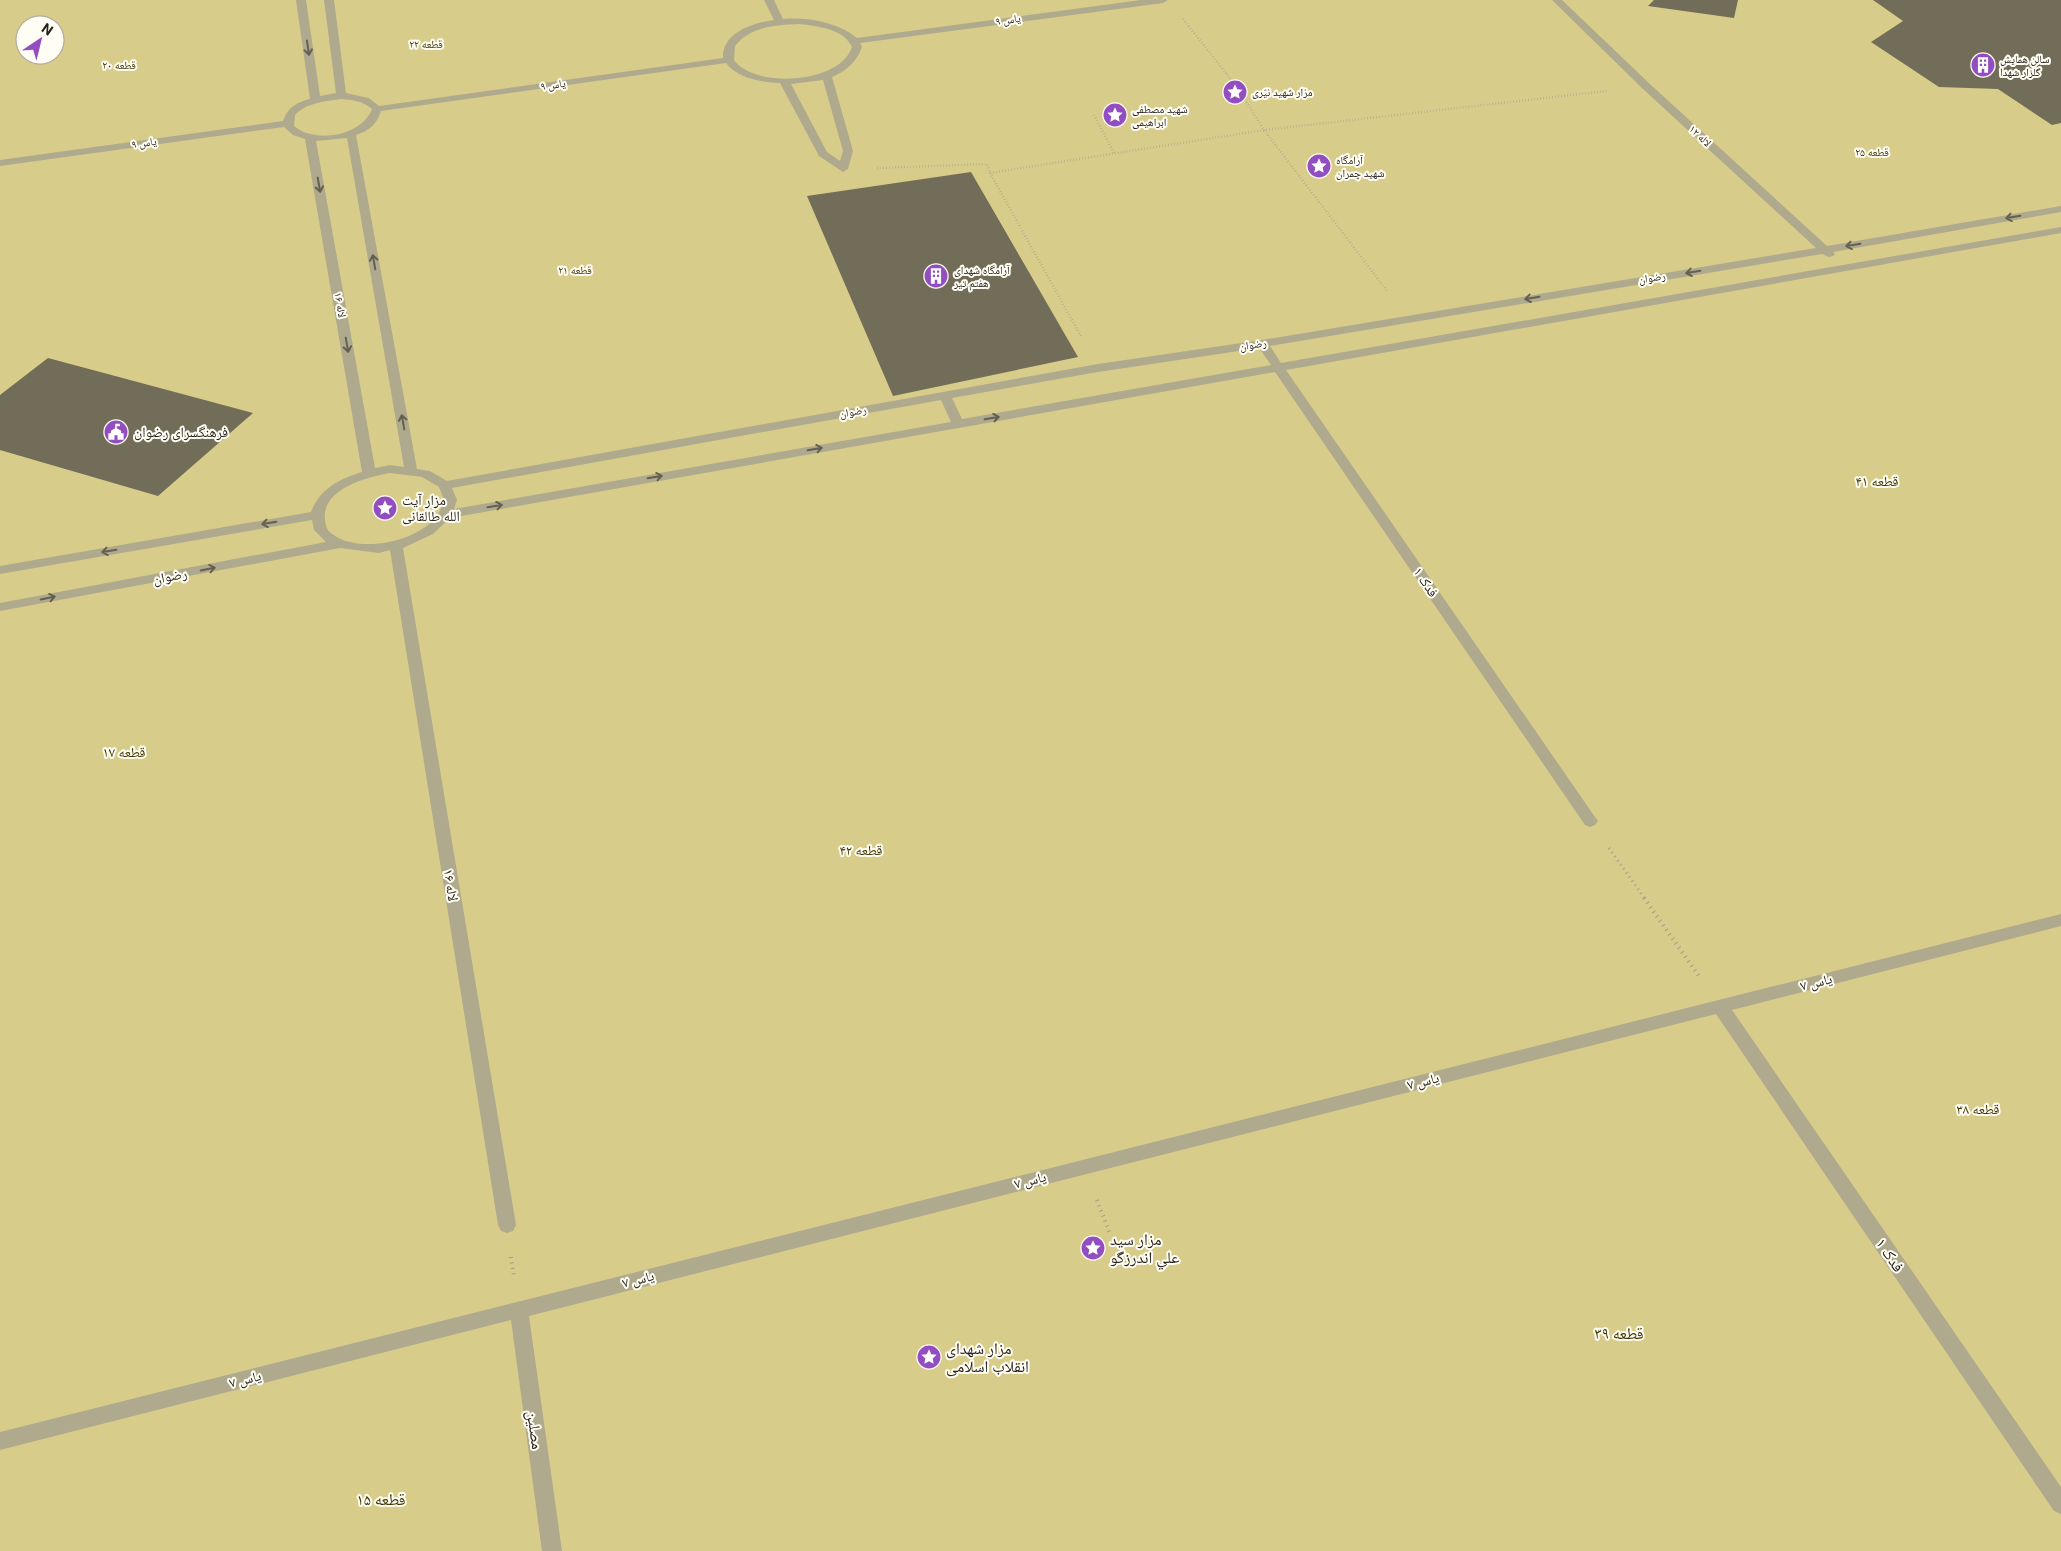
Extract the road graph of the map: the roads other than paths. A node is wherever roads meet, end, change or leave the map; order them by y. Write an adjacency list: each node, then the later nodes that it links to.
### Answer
1 (301, 0): 12 (lane, one-way to 12)
2 (329, 0): 11 (lane)
3 (770, 0): 6 (lane)
4 (1163, 0): 7 (lane, یاس ۹)
5 (1557, 0): 20 (lane, لاله ۱۲)
6 (780, 22): 7 (lane); 8 (lane)
7 (854, 41): 9 (lane)
8 (729, 60): 10 (lane); 13 (lane, یاس ۹)
9 (827, 75): 10 (lane); 10 (lane)
10 (784, 81)
11 (341, 96): 12 (lane); 13 (lane)
12 (314, 100): 14 (lane)
13 (376, 109): 15 (lane)
14 (288, 123): 16 (lane); 17 (lane, یاس ۹)
15 (351, 134): 16 (lane); 26 (lane, one-way to 15)
16 (310, 137): 27 (lane, لاله ۱۶, one-way to 27)
17 (0, 163)
18 (2061, 209): 20 (lane, رضوان, one-way to 20)
19 (2061, 230): 21 (lane, رضوان)
20 (1824, 250): 21 (lane, لاله ۱۲); 22 (lane, رضوان, one-way to 22)
21 (1846, 268): 23 (lane, رضوان)
22 (1262, 344): 23 (lane, فدک ۱); 24 (lane, رضوان)
23 (1280, 369): 25 (lane, رضوان, one-way to 23); 35 (lane, فدک ۱)
24 (945, 395): 25 (lane); 28 (lane, رضوان)
25 (958, 424): 29 (lane, رضوان, one-way to 25)
26 (411, 470): 27 (lane); 28 (lane)
27 (369, 472): 30 (lane)
28 (445, 485): 29 (lane)
29 (447, 514): 32 (lane)
30 (317, 515): 31 (lane); 33 (lane, one-way to 33)
31 (340, 544): 32 (lane); 34 (lane, رضوان, one-way to 31)
32 (396, 546): 38 (lane, لاله ۱۶)
33 (0, 570)
34 (0, 607)
35 (1590, 821)
36 (2061, 920): 37 (lane, یاس ۷)
37 (1720, 1006): 39 (lane, یاس ۷); 41 (lane, فدک ۱)
38 (507, 1225)
39 (519, 1309): 40 (lane, یاس ۷); 42 (lane, مصلین)
40 (0, 1441)
41 (2061, 1504)
42 (552, 1551)

